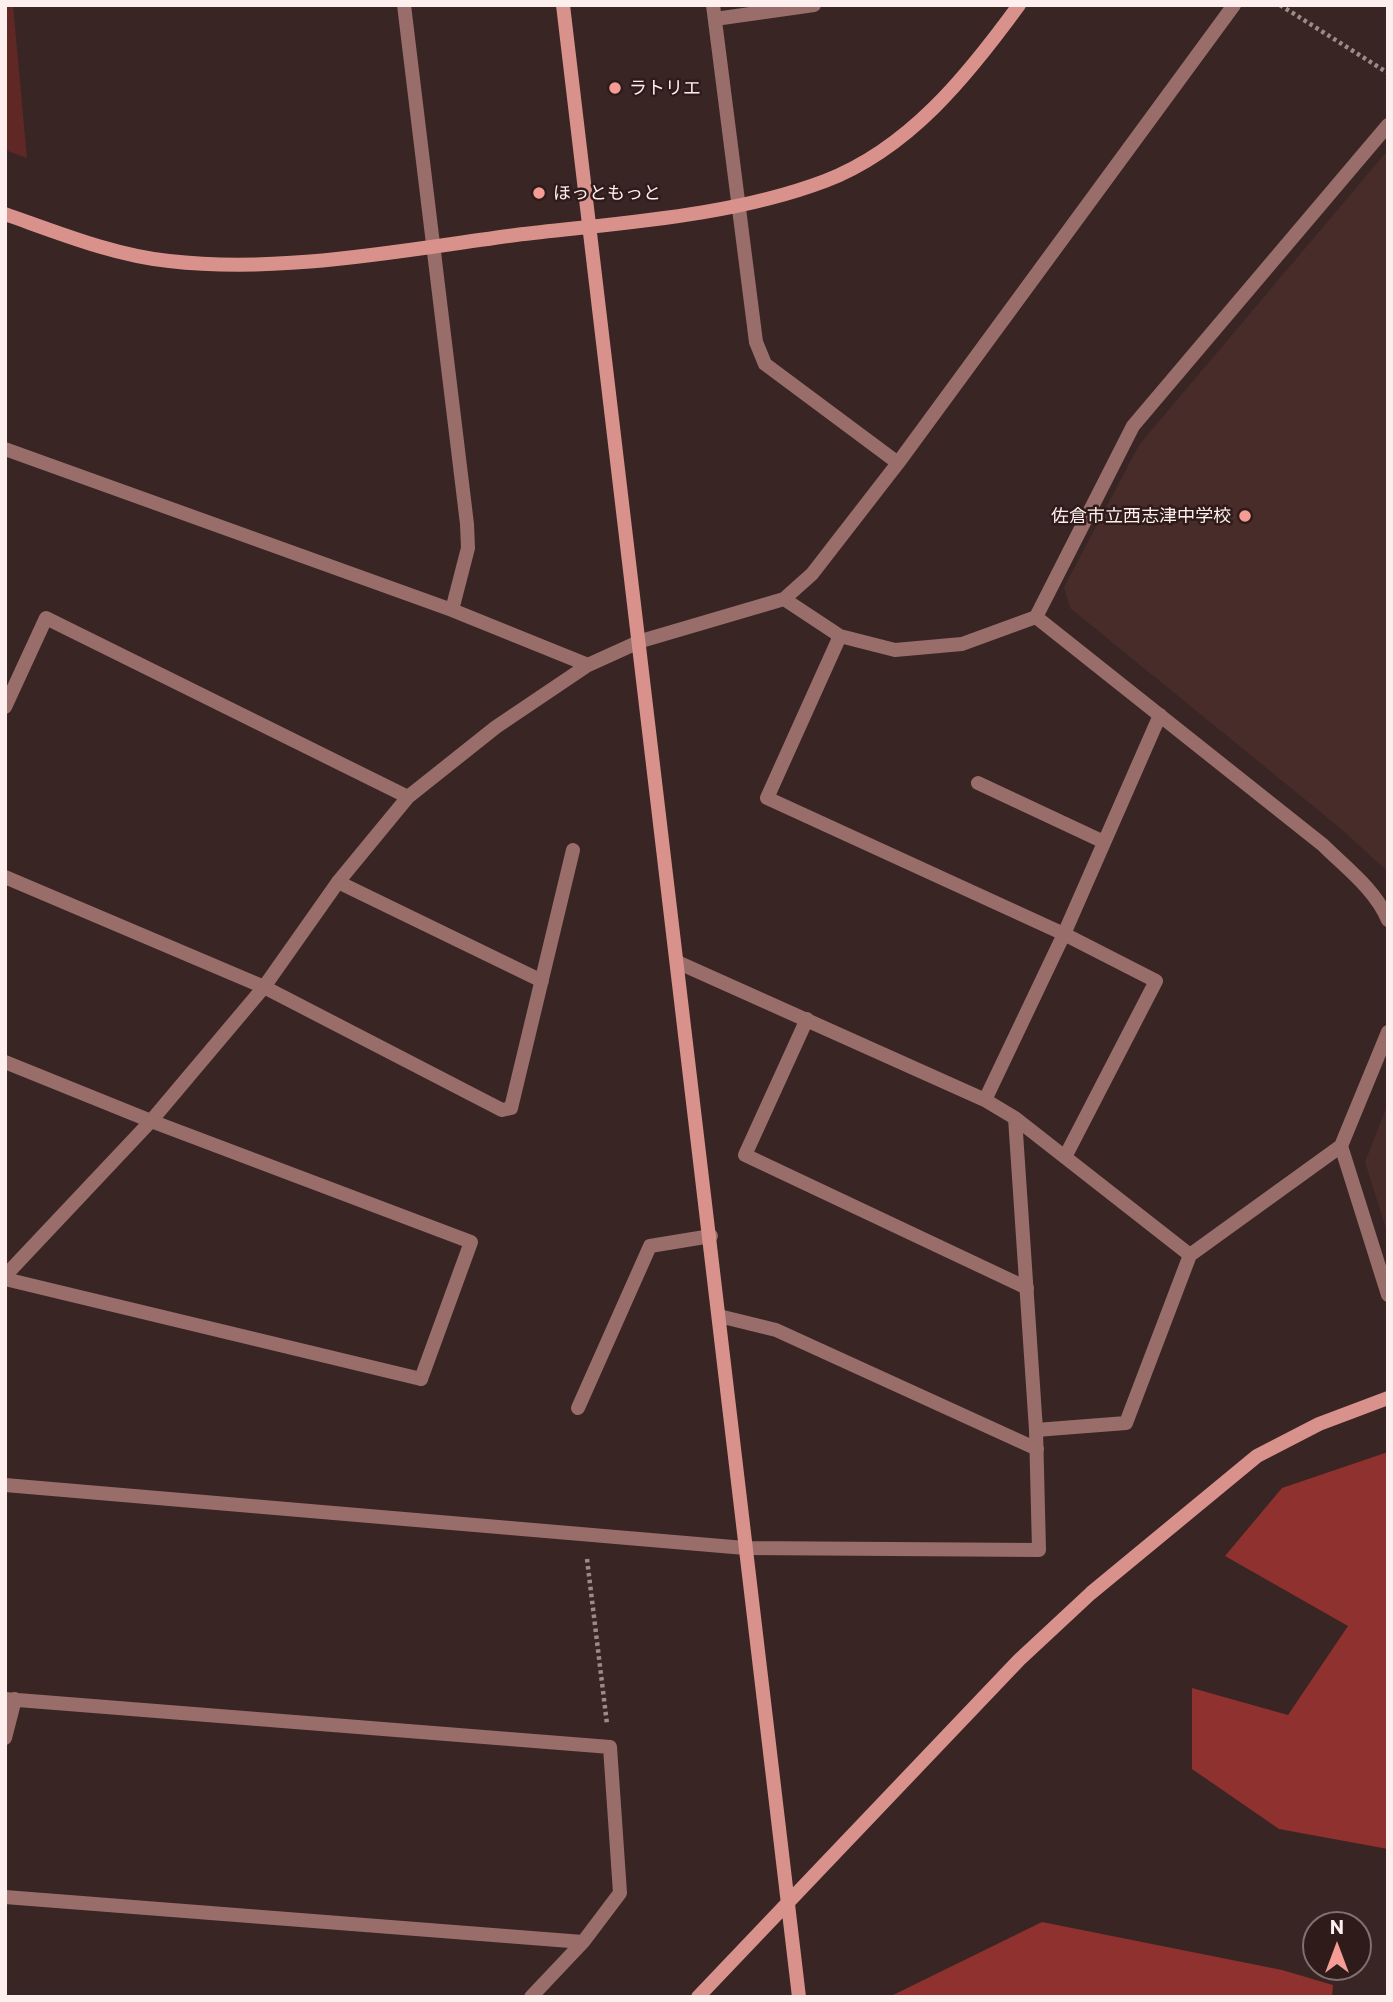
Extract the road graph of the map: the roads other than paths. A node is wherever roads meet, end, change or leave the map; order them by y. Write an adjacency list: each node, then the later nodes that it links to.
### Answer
1 (404, 5): 11 (street)
2 (563, 5): 10 (street)
3 (814, 5): 6 (street)
4 (1019, 5): 8 (street)
5 (1234, 5): 13 (street)
6 (714, 12): 8 (street)
7 (1388, 125): 16 (street)
8 (741, 205): 10 (street); 13 (street)
9 (5, 214): 11 (street)
10 (590, 226): 11 (street); 18 (street)
11 (434, 246): 15 (street)
12 (5, 449): 15 (street)
13 (898, 464): 14 (street)
14 (784, 599): 17 (street); 18 (street)
15 (452, 610): 19 (street)
16 (1036, 617): 17 (street); 22 (street)
17 (840, 636): 30 (street)
18 (641, 640): 19 (street); 31 (street)
19 (589, 665): 24 (street)
20 (9, 688): 21 (street); 24 (street)
21 (5, 708)
22 (1160, 715): 25 (street); 29 (street)
23 (978, 783): 25 (street)
24 (408, 797): 28 (street)
25 (1104, 842): 30 (street)
26 (573, 850): 32 (street)
27 (5, 877): 33 (street)
28 (338, 882): 32 (street); 33 (street)
29 (1388, 920)
30 (1065, 934): 37 (street); 41 (street)
31 (677, 962): 34 (street); 42 (street)
32 (542, 981): 33 (street)
33 (264, 987): 39 (street)
34 (807, 1019): 37 (street); 45 (street)
35 (1388, 1032): 40 (street)
36 (5, 1062): 39 (street)
37 (985, 1100): 38 (street)
38 (1015, 1118): 41 (street); 45 (street)
39 (151, 1121): 44 (street); 44 (street)
40 (1341, 1146): 43 (street); 46 (street)
41 (1065, 1157): 43 (street)
42 (711, 1236): 47 (street); 49 (street)
43 (1190, 1255): 50 (street)
44 (5, 1277)
45 (1027, 1288): 50 (street)
46 (1388, 1295)
47 (719, 1316): 51 (street); 53 (street)
48 (1388, 1398): 57 (street)
49 (578, 1408)
50 (1036, 1430): 51 (street)
51 (1037, 1449): 53 (street)
52 (5, 1485): 53 (street)
53 (745, 1548): 57 (street)
54 (10, 1699): 55 (street); 58 (street)
55 (5, 1738)
56 (5, 1897): 58 (street)
57 (788, 1900): 60 (street); 61 (street)
58 (583, 1942): 59 (street)
59 (531, 1997)
60 (698, 1997)
61 (799, 1997)

